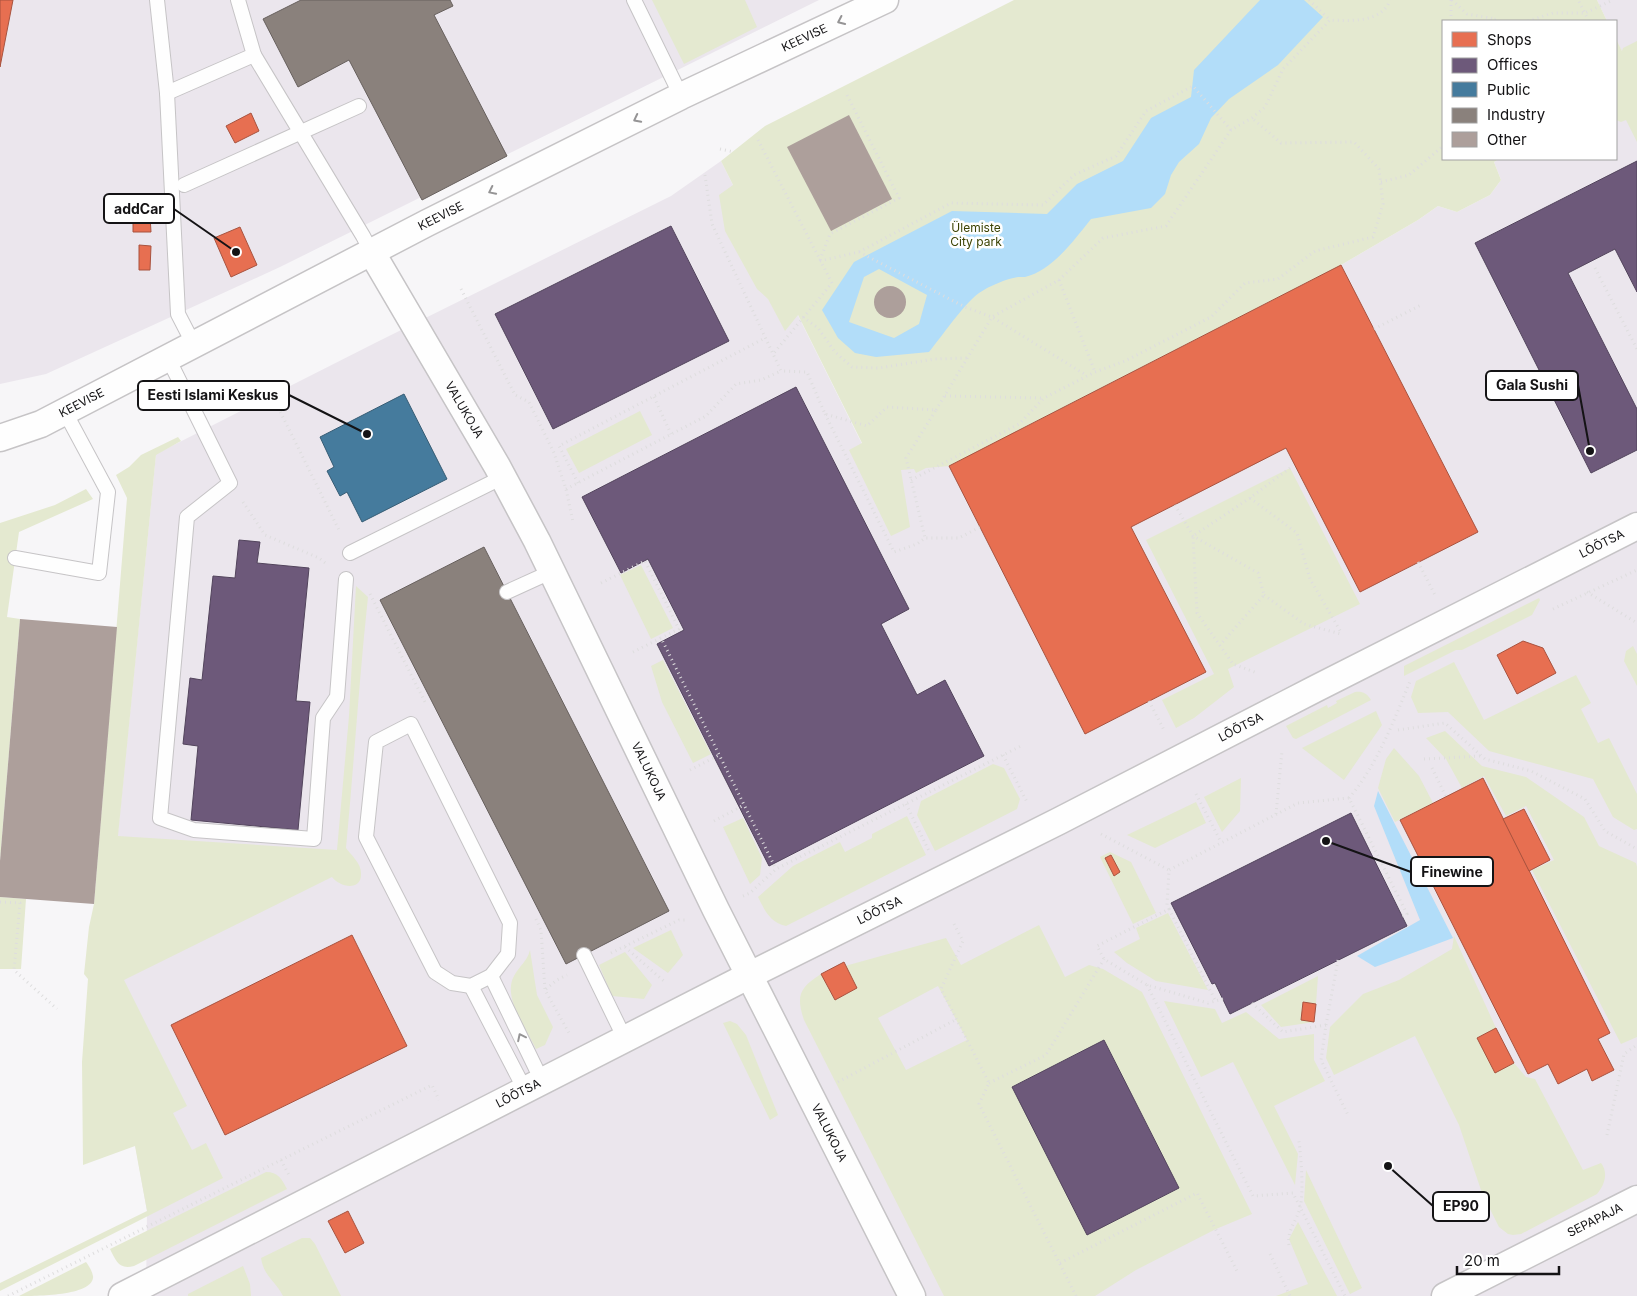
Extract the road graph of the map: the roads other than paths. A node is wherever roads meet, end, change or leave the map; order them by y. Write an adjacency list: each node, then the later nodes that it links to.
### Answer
1 (157, 0): 6 (lane)
2 (238, 0): 5 (lane)
3 (634, 0): 7 (lane)
4 (885, 0): 7 (street, KEEVISE, one-way to 7)
5 (254, 56): 6 (lane); 9 (lane)
6 (167, 93): 12 (lane)
7 (681, 96): 11 (street, KEEVISE, one-way to 11)
8 (359, 106): 9 (lane)
9 (300, 133): 10 (lane); 11 (lane)
10 (184, 185)
11 (372, 253): 12 (street, KEEVISE); 16 (street, VALUKOJA)
12 (194, 345): 13 (street, KEEVISE)
13 (168, 358): 14 (street, KEEVISE); 21 (lane)
14 (65, 412): 15 (street, KEEVISE); 19 (lane)
15 (0, 438)
16 (503, 477): 18 (lane); 20 (street, VALUKOJA)
17 (1637, 526): 24 (street, LÕÕTSA)
18 (350, 554)
19 (15, 558)
20 (552, 571): 22 (lane); 24 (street, VALUKOJA)
21 (346, 579)
22 (507, 592)
23 (586, 960): 27 (lane)
24 (750, 975): 27 (street, LÕÕTSA); 31 (street, VALUKOJA)
25 (491, 976): 26 (lane); 26 (lane); 28 (lane, one-way to 25)
26 (471, 986): 28 (lane)
27 (625, 1038): 28 (street, LÕÕTSA)
28 (533, 1086): 30 (street, LÕÕTSA)
29 (1637, 1199): 32 (street, SEPAPAJA)
30 (122, 1296)
31 (912, 1296)
32 (1445, 1296)

